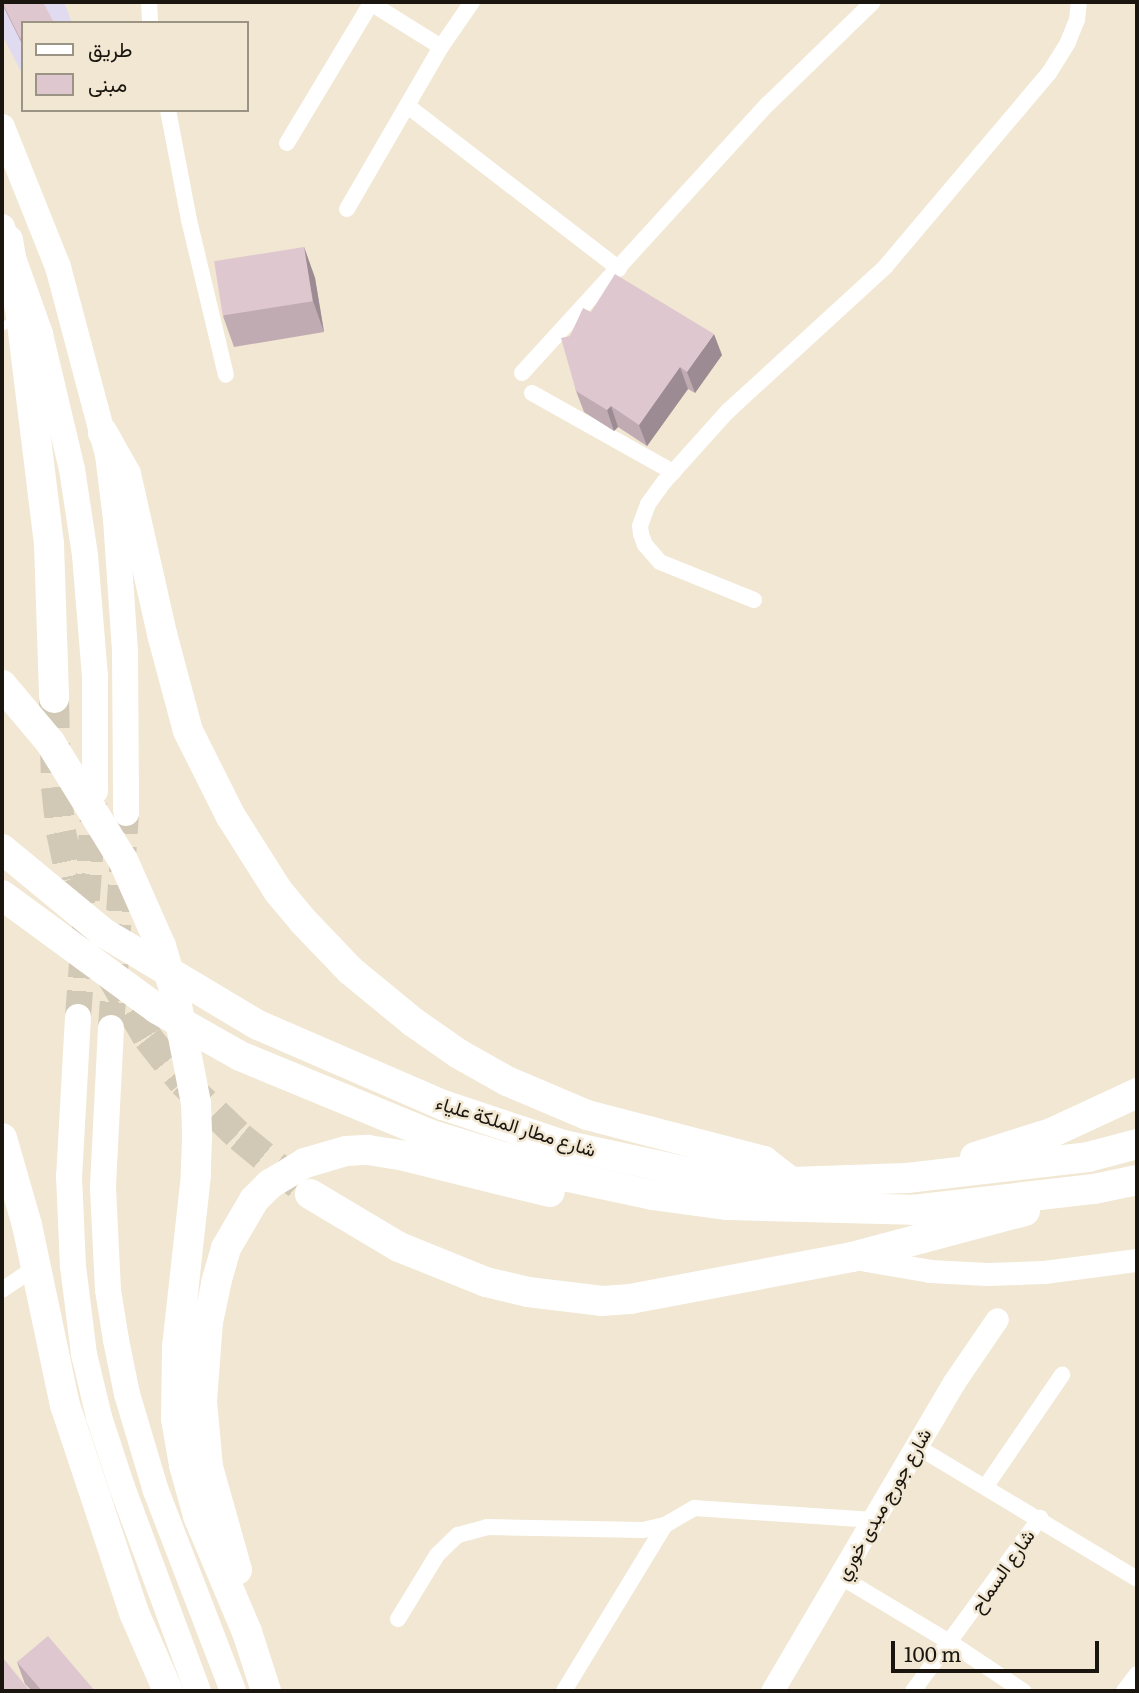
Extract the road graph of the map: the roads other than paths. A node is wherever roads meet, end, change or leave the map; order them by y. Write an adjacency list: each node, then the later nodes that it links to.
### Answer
1 (149, 2): 6 (street)
2 (370, 2): 7 (street); 11 (street)
3 (472, 2): 7 (street)
4 (873, 2): 14 (street)
5 (1079, 2): 20 (street)
6 (150, 21)
7 (441, 47): 8 (street)
8 (409, 107): 12 (street); 14 (street)
9 (168, 112): 17 (street)
10 (2, 127): 19 (main road)
11 (287, 144)
12 (347, 209)
13 (5, 233): 15 (highway); 24 (main road)
14 (619, 269): 16 (street)
15 (11, 322): 23 (highway)
16 (522, 373)
17 (226, 375)
18 (532, 393): 20 (street)
19 (103, 433): 25 (main road); 35 (highway)
20 (673, 472): 21 (street)
21 (754, 600)
22 (2, 685): 54 (highway)
23 (54, 698)
24 (95, 791)
25 (126, 813)
26 (2, 849): 35 (highway, شارع مطار الملكة علياء)
27 (2, 895): 36 (highway, شارع مطار الملكة علياء)
28 (78, 1017): 59 (main road)
29 (110, 1028): 60 (main road)
30 (1137, 1093): 33 (highway)
31 (2, 1138): 41 (highway)
32 (1137, 1144): 33 (highway, شارع مطار الملكة علياء)
33 (907, 1178): 35 (highway, شارع مطار الملكة علياء)
34 (1137, 1180): 37 (highway, شارع مطار الملكة علياء)
35 (791, 1182)
36 (615, 1189): 37 (highway, شارع مطار الملكة علياء); 54 (highway)
37 (1094, 1189): 39 (highway)
38 (310, 1194): 39 (highway)
39 (852, 1257): 40 (street)
40 (1137, 1260)
41 (36, 1267): 42 (street); 52 (highway)
42 (2, 1290)
43 (997, 1319): 45 (street, شارع جورج مبدى خوري)
44 (1062, 1375): 46 (street)
45 (916, 1446): 46 (street); 48 (street, شارع جورج مبدى خوري)
46 (986, 1486): 47 (street)
47 (1040, 1518): 51 (street); 55 (street, شارع السماح)
48 (874, 1520): 49 (street); 50 (street, شارع جورج مبدى خوري)
49 (665, 1525): 53 (street); 62 (street)
50 (841, 1577): 55 (street); 63 (street, شارع جورج مبدى خوري)
51 (1137, 1579)
52 (135, 1615): 57 (street); 58 (highway)
53 (398, 1619)
54 (247, 1632): 61 (highway)
55 (951, 1643): 64 (street, شارع السماح); 65 (street)
56 (1137, 1674): 66 (street)
57 (153, 1691)
58 (168, 1691)
59 (198, 1691)
60 (233, 1691)
61 (266, 1691)
62 (564, 1691)
63 (772, 1691)
64 (913, 1691)
65 (1023, 1691)
66 (1124, 1691)

